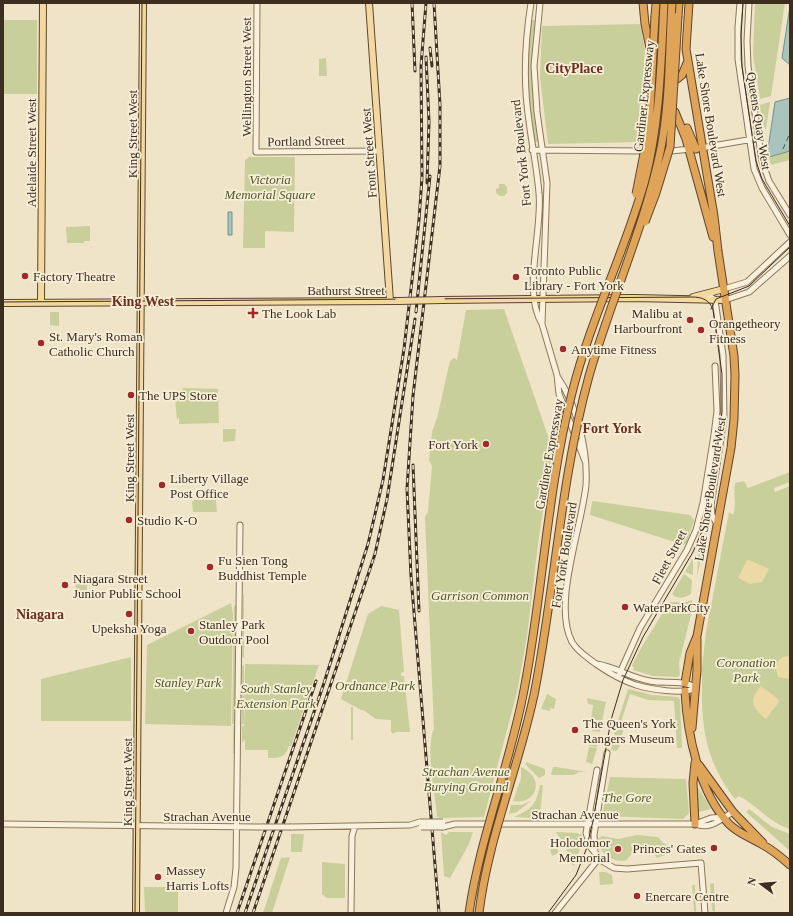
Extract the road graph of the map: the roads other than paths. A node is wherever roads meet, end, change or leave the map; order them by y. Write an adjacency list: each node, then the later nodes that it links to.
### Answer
1 (44, 3): 45 (main road, Adelaide Street West)
2 (144, 3): 43 (main road, King Street West)
3 (257, 3): 27 (street, Wellington Street West)
4 (369, 3): 24 (main road, Front Street West)
5 (531, 3): 22 (street, Fort York Boulevard)
6 (540, 3): 23 (street, Fort York Boulevard)
7 (643, 3): 15 (highway)
8 (656, 3): 29 (highway, bridge)
9 (664, 3): 29 (highway, Gardiner Expressway, bridge)
10 (672, 3): 33 (highway, Gardiner Expressway, bridge)
11 (679, 3): 33 (highway, bridge)
12 (688, 3): 16 (highway, Lake Shore Boulevard West)
13 (740, 3): 20 (street, Queens Quay West)
14 (749, 3): 19 (street, Queens Quay West)
15 (650, 48)
16 (688, 62): 17 (highway); 21 (highway, Lake Shore Boulevard West)
17 (677, 79)
18 (675, 112): 21 (highway, Lake Shore Boulevard West)
19 (759, 138): 20 (street); 28 (street, Queens Quay West)
20 (749, 140): 21 (street); 30 (street, Queens Quay West)
21 (696, 148): 26 (street); 32 (highway, Lake Shore Boulevard West); 32 (highway, Lake Shore Boulevard West)
22 (532, 150): 23 (street); 38 (street, Fort York Boulevard)
23 (542, 150): 25 (street); 39 (street, Fort York Boulevard)
24 (380, 151): 27 (street, Portland Street); 41 (main road, Front Street West)
25 (643, 151)
26 (671, 151)
27 (256, 152)
28 (790, 215)
29 (628, 231): 78 (highway, Gardiner Expressway, bridge)
30 (790, 235)
31 (790, 242): 35 (street, Bathurst Street)
32 (718, 251): 35 (highway, Lake Shore Boulevard West)
33 (631, 253): 79 (highway, Gardiner Expressway, bridge)
34 (790, 256): 40 (street, Bathurst Street)
35 (724, 289): 36 (main road, Bathurst Street); 40 (highway, Lake Shore Boulevard West)
36 (707, 294): 37 (main road, Bathurst Street); 42 (street)
37 (690, 298): 39 (main road, Bathurst Street); 42 (main road, Bathurst Street)
38 (535, 299): 39 (main road, Bathurst Street); 41 (main road, Bathurst Street, bridge); 46 (street, Fort York Boulevard)
39 (543, 299): 46 (street, Fort York Boulevard)
40 (725, 300): 42 (main road, Bathurst Street); 50 (highway, Lake Shore Boulevard West)
41 (390, 301): 43 (main road, Bathurst Street)
42 (715, 301): 50 (street)
43 (142, 302): 45 (main road, Bathurst Street); 69 (main road, King Street West)
44 (3, 303): 45 (main road, Bathurst Street)
45 (41, 303)
46 (542, 324): 48 (street, Fort York Boulevard)
47 (715, 366): 54 (street, Fleet Street)
48 (557, 375): 49 (street, Fort York Boulevard); 49 (street, Fort York Boulevard)
49 (585, 461): 53 (street, Fort York Boulevard)
50 (717, 524): 52 (highway, Lake Shore Boulevard West)
51 (240, 525): 70 (street)
52 (697, 636): 56 (highway, Lake Shore Boulevard West); 57 (highway, Lake Shore Boulevard West)
53 (597, 664): 54 (street, Fort York Boulevard); 55 (street, Fort York Boulevard)
54 (620, 671): 55 (street, Fleet Street); 56 (street, Fort York Boulevard)
55 (618, 677): 56 (street, Fort York Boulevard)
56 (685, 687): 57 (street, Fort York Boulevard); 58 (highway, Lake Shore Boulevard West)
57 (696, 688): 58 (highway, Lake Shore Boulevard West)
58 (691, 732): 60 (highway, Lake Shore Boulevard West)
59 (607, 753): 67 (street)
60 (697, 760): 62 (highway, Lake Shore Boulevard West); 63 (highway, Lake Shore Boulevard West); 65 (highway)
61 (597, 770): 66 (street)
62 (733, 812): 63 (street, Strachan Avenue); 71 (highway, Lake Shore Boulevard West)
63 (724, 817): 65 (street, Strachan Avenue); 71 (highway, Lake Shore Boulevard West)
64 (3, 824): 69 (street, Strachan Avenue)
65 (695, 824): 67 (street, Strachan Avenue)
66 (587, 825): 67 (street, Strachan Avenue); 68 (street, Strachan Avenue, bridge); 72 (street)
67 (596, 825): 72 (street)
68 (355, 826): 70 (street, Strachan Avenue, bridge); 77 (street)
69 (137, 827): 70 (street, Strachan Avenue); 75 (main road, King Street West)
70 (237, 828): 76 (street)
71 (765, 845): 74 (highway, Lake Shore Boulevard West)
72 (595, 852): 73 (street)
73 (599, 858): 80 (street); 81 (street)
74 (790, 865)
75 (136, 913)
76 (226, 913)
77 (352, 913)
78 (469, 913)
79 (479, 913)
80 (555, 913)
81 (705, 913)

